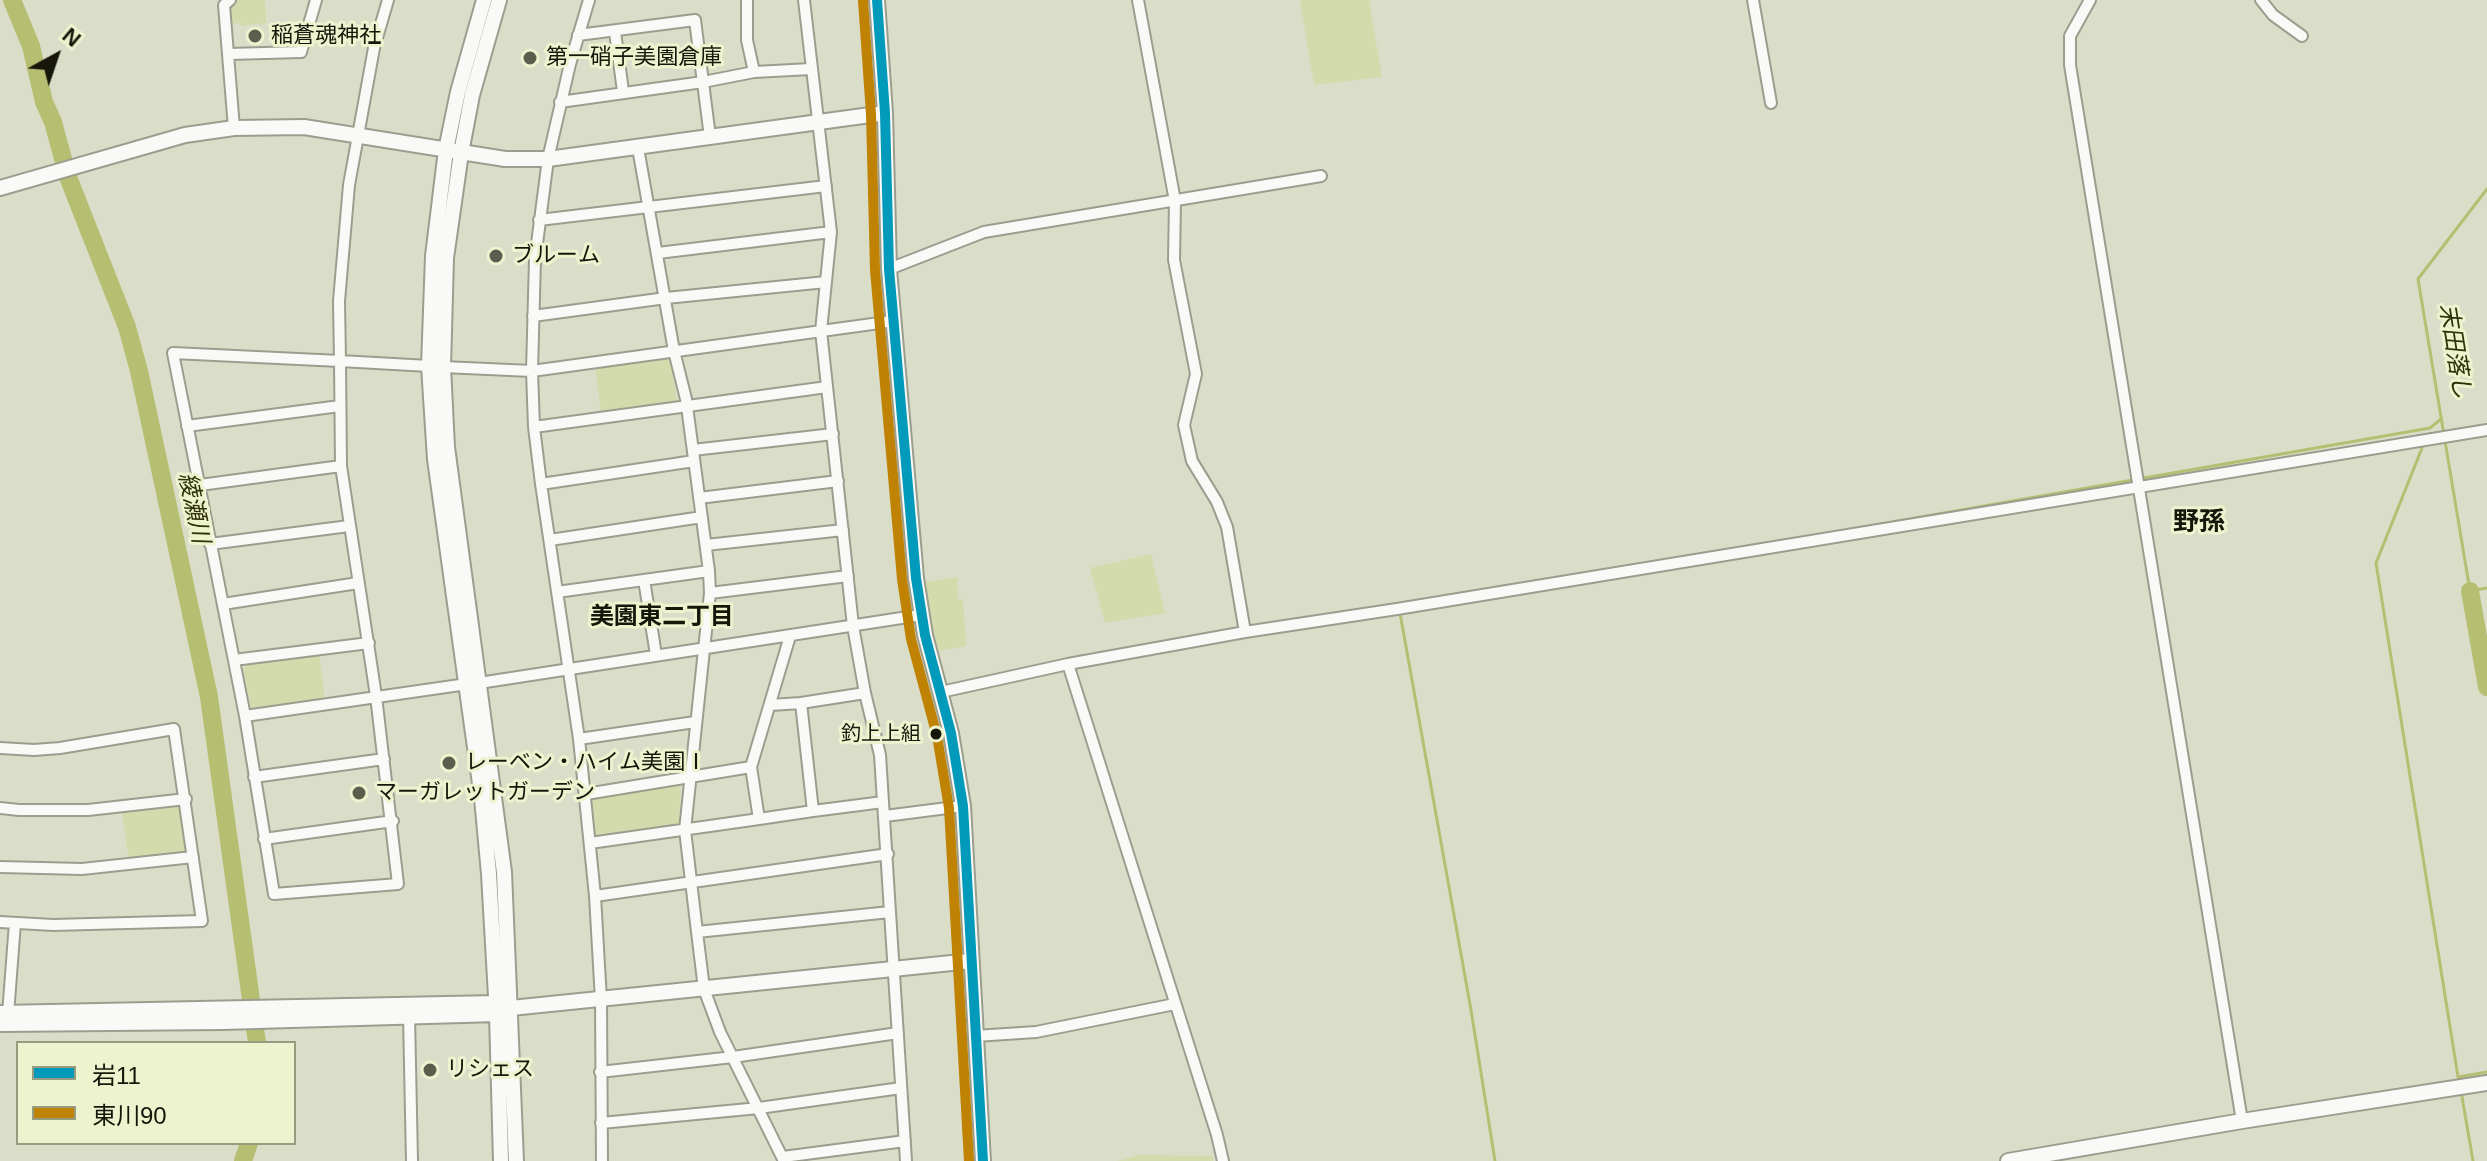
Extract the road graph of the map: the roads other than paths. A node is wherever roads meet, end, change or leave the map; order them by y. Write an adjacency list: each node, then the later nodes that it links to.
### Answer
1 (230, 0): 17 (street)
2 (316, 0): 17 (street)
3 (388, 0): 27 (street)
4 (484, 0): 30 (street)
5 (499, 0): 30 (street)
6 (589, 0): 15 (street)
7 (747, 0): 19 (street)
8 (804, 0): 18 (street)
9 (877, 0): 24 (street)
10 (1138, 0): 35 (street)
11 (1753, 0): 23 (street)
12 (2090, 0): 62 (street)
13 (2261, 0): 16 (street)
14 (615, 32): 15 (street); 20 (street); 21 (street)
15 (578, 35): 22 (street)
16 (2302, 36)
17 (229, 54): 26 (street)
18 (811, 69): 19 (street); 25 (street)
19 (754, 72): 20 (street)
20 (703, 82): 21 (street); 28 (street)
21 (623, 91): 22 (street)
22 (560, 102): 31 (street)
23 (1771, 103)
24 (885, 113): 25 (street); 40 (street)
25 (818, 122): 28 (street); 33 (street)
26 (234, 128): 27 (street); 34 (street)
27 (357, 134): 30 (street); 47 (street)
28 (710, 137): 29 (street)
29 (638, 148): 31 (street); 36 (street)
30 (453, 152): 31 (street); 48 (street)
31 (548, 159): 37 (street)
32 (1321, 176): 35 (street)
33 (826, 186): 36 (street); 38 (street)
34 (0, 188)
35 (1175, 201): 40 (street); 79 (street)
36 (649, 207): 37 (street); 39 (street)
37 (539, 220): 43 (street)
38 (831, 232): 39 (street); 41 (street)
39 (658, 253): 42 (street)
40 (889, 269): 44 (street)
41 (826, 282): 42 (street); 45 (street)
42 (666, 298): 43 (street); 46 (street)
43 (533, 316): 49 (street)
44 (894, 321): 45 (street); 77 (street)
45 (821, 331): 46 (street); 50 (street)
46 (674, 351): 49 (street); 52 (street)
47 (340, 361): 48 (street); 51 (street); 53 (street)
48 (436, 366): 49 (street); 87 (street)
49 (532, 371): 54 (street)
50 (827, 387): 52 (street); 56 (street)
51 (340, 406): 53 (street); 58 (street)
52 (687, 407): 54 (street); 57 (street)
53 (187, 426): 61 (street)
54 (534, 427): 60 (street)
55 (2487, 430): 62 (street)
56 (833, 434): 57 (street); 59 (street)
57 (694, 456): 60 (street); 63 (street)
58 (341, 466): 61 (street); 65 (street)
59 (838, 481): 63 (street); 66 (street)
60 (541, 484): 67 (street)
61 (200, 485): 68 (street)
62 (2139, 487): 79 (street); 138 (street)
63 (699, 498): 64 (street)
64 (702, 517): 67 (street); 69 (street)
65 (349, 526): 68 (street); 73 (street)
66 (843, 530): 69 (street); 71 (street)
67 (550, 540): 74 (street)
68 (210, 544): 76 (street)
69 (706, 545): 70 (street)
70 (709, 571): 72 (street); 75 (street)
71 (848, 576): 75 (street); 78 (street)
72 (644, 580): 74 (street); 83 (street)
73 (358, 583): 76 (street); 81 (street)
74 (557, 592): 86 (street)
75 (710, 593): 82 (street)
76 (223, 604): 84 (street)
77 (921, 615): 78 (street); 88 (street)
78 (853, 626): 80 (street); 89 (street)
79 (1245, 632): 85 (street)
80 (790, 636): 82 (street); 92 (street)
81 (369, 643): 84 (street); 90 (street)
82 (704, 649): 83 (street); 94 (street)
83 (656, 655): 86 (street)
84 (234, 660): 93 (street)
85 (1068, 664): 88 (street); 126 (street)
86 (568, 669): 87 (street); 95 (street)
87 (473, 684): 90 (street); 127 (street)
88 (941, 692): 104 (street)
89 (865, 693): 91 (street); 103 (street)
90 (376, 696): 93 (street); 97 (street)
91 (801, 703): 92 (street); 106 (street)
92 (770, 705): 98 (street)
93 (245, 716): 100 (street)
94 (695, 722): 95 (street); 99 (street)
95 (579, 739): 101 (street)
96 (0, 748): 102 (street)
97 (384, 759): 100 (street); 109 (street)
98 (751, 767): 99 (street); 108 (street)
99 (689, 775): 101 (street); 110 (street)
100 (254, 777): 111 (street)
101 (586, 794): 112 (street)
102 (186, 799): 105 (street); 114 (street)
103 (883, 802): 106 (street); 107 (street)
104 (963, 806): 107 (street); 122 (street)
105 (0, 808)
106 (813, 811): 108 (street)
107 (885, 816): 113 (street)
108 (759, 819): 110 (street)
109 (393, 821): 111 (street); 111 (street)
110 (685, 830): 112 (street); 116 (street)
111 (264, 839)
112 (590, 843): 117 (street)
113 (888, 854): 116 (street); 118 (street)
114 (193, 857): 115 (street); 120 (street)
115 (0, 867)
116 (691, 883): 117 (street); 121 (street)
117 (595, 896): 125 (street)
118 (890, 912): 121 (street); 123 (street)
119 (0, 922): 120 (street)
120 (15, 923): 130 (street)
121 (697, 932): 124 (street)
122 (971, 961): 123 (street); 132 (street)
123 (893, 970): 124 (street); 131 (street)
124 (704, 989): 125 (street); 133 (street)
125 (601, 1000): 127 (street); 134 (street)
126 (1175, 1004): 132 (street); 148 (street)
127 (501, 1008): 128 (street); 129 (street); 143 (street); 144 (street)
128 (280, 1014): 129 (street); 130 (street)
129 (409, 1015): 142 (street)
130 (3, 1017)
131 (898, 1033): 133 (street); 136 (street)
132 (975, 1036): 147 (street)
133 (733, 1057): 134 (street); 137 (street)
134 (600, 1072): 139 (street)
135 (2487, 1083): 138 (street)
136 (901, 1088): 137 (street); 140 (street)
137 (759, 1108): 139 (street); 141 (street)
138 (2242, 1121): 149 (street)
139 (601, 1123): 145 (street)
140 (905, 1141): 141 (street); 146 (street)
141 (783, 1159)
142 (412, 1161)
143 (501, 1161)
144 (516, 1161)
145 (602, 1161)
146 (906, 1161)
147 (983, 1161)
148 (1223, 1161)
149 (2008, 1161)

